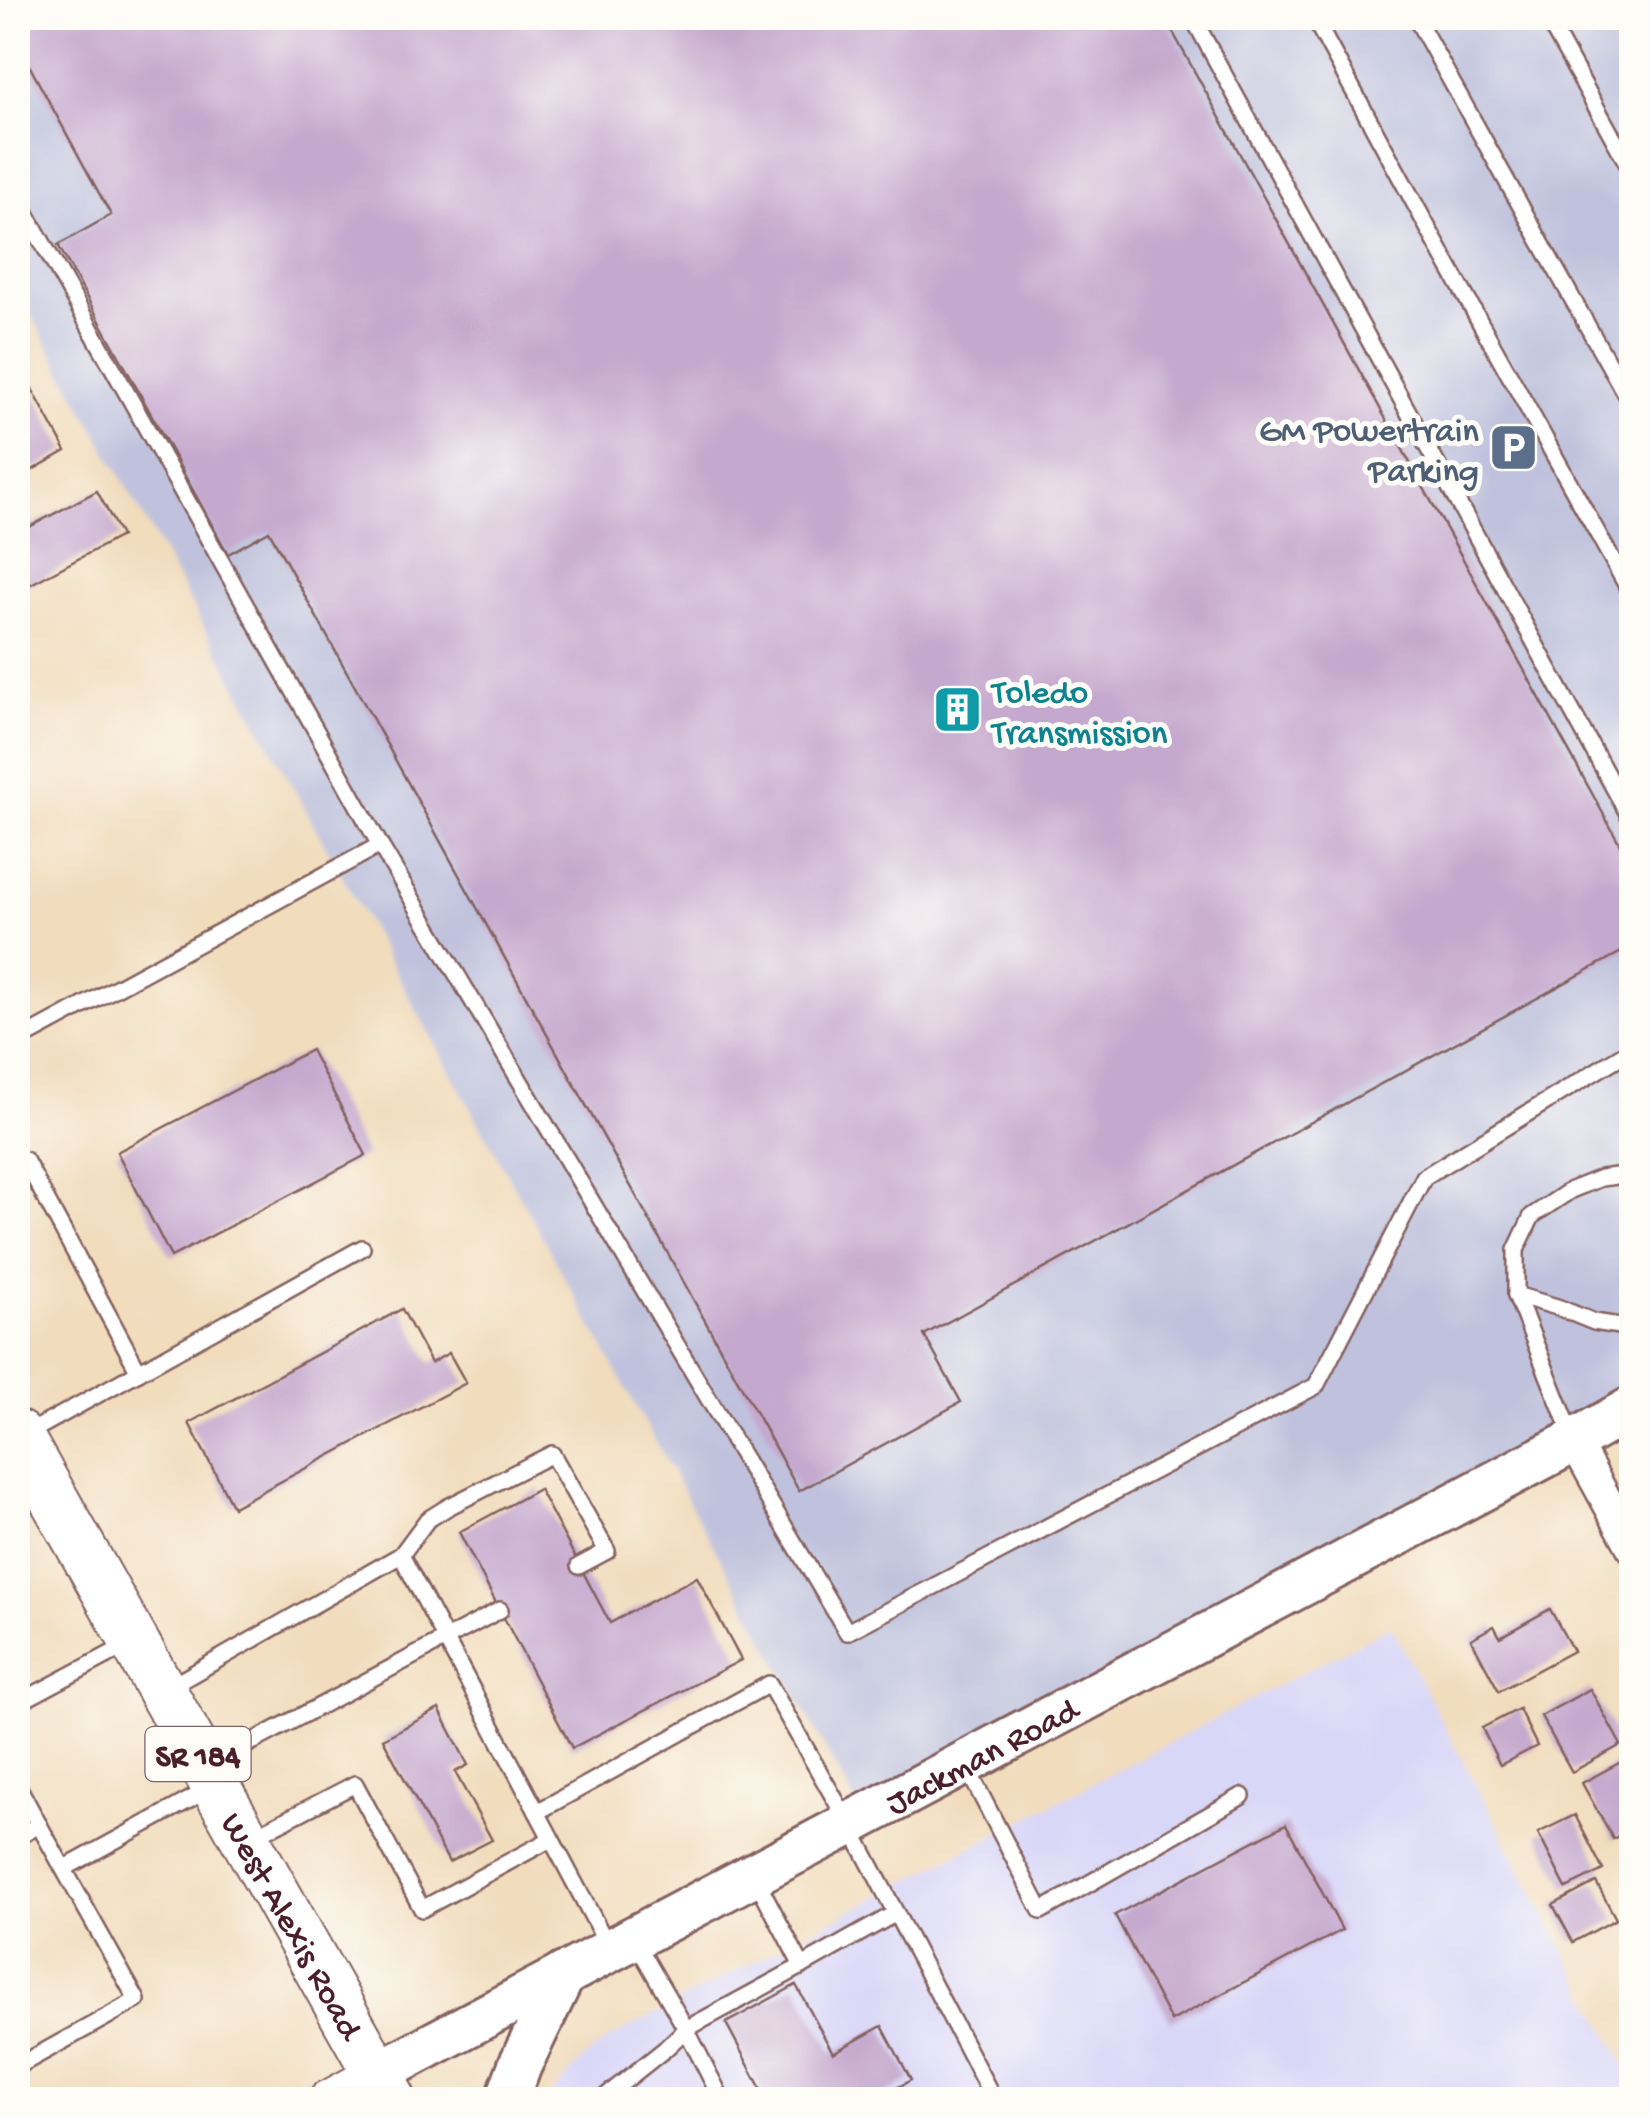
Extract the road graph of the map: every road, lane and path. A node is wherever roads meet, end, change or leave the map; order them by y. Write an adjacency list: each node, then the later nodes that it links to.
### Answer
1 (1193, 18): 9 (lane)
2 (1314, 18): 8 (lane)
3 (1416, 18): 7 (lane)
4 (1547, 18): 5 (lane)
5 (1632, 172)
6 (18, 199): 10 (lane)
7 (1632, 406)
8 (1632, 595)
9 (1632, 822)
10 (380, 845): 11 (lane); 12 (lane)
11 (18, 1041)
12 (1632, 1049)
13 (26, 1160): 18 (lane)
14 (1632, 1174): 16 (lane)
15 (362, 1248): 18 (lane)
16 (1516, 1296): 17 (lane); 21 (lane)
17 (1632, 1328)
18 (139, 1372): 20 (lane)
19 (1632, 1408): 21 (main road, Jackman Road)
20 (18, 1438): 27 (main road, West Alexis Road / SR 184)
21 (1574, 1441): 22 (street); 30 (main road, Jackman Road)
22 (1632, 1547)
23 (401, 1555): 24 (lane); 26 (lane); 28 (lane)
24 (580, 1566)
25 (500, 1610): 26 (lane)
26 (445, 1639): 31 (lane); 34 (lane)
27 (133, 1642): 28 (main road, West Alexis Road / SR 184); 29 (lane)
28 (162, 1692): 31 (main road, West Alexis Road / SR 184)
29 (18, 1703)
30 (964, 1763): 33 (lane); 35 (main road, Jackman Road)
31 (211, 1776): 39 (main road, West Alexis Road / SR 184); 40 (lane)
32 (18, 1786): 36 (lane)
33 (1242, 1796)
34 (537, 1812): 35 (lane); 38 (lane)
35 (849, 1824): 41 (main road, Jackman Road); 42 (lane)
36 (40, 1825): 37 (lane); 40 (lane)
37 (18, 1837)
38 (550, 1839): 39 (lane); 43 (lane)
39 (246, 1840): 48 (main road, West Alexis Road / SR 184)
40 (65, 1868): 47 (lane)
41 (754, 1874): 43 (main road, Jackman Road); 44 (lane)
42 (896, 1913): 44 (lane); 53 (lane)
43 (622, 1944): 45 (main road, Jackman Road); 46 (lane)
44 (802, 1966): 46 (lane)
45 (564, 1974): 48 (main road, Jackman Road); 50 (main road)
46 (686, 2029): 51 (lane); 52 (lane)
47 (18, 2066)
48 (385, 2086): 49 (street, Jackman Road)
49 (328, 2100)
50 (508, 2100)
51 (601, 2100)
52 (722, 2100)
53 (994, 2100)

